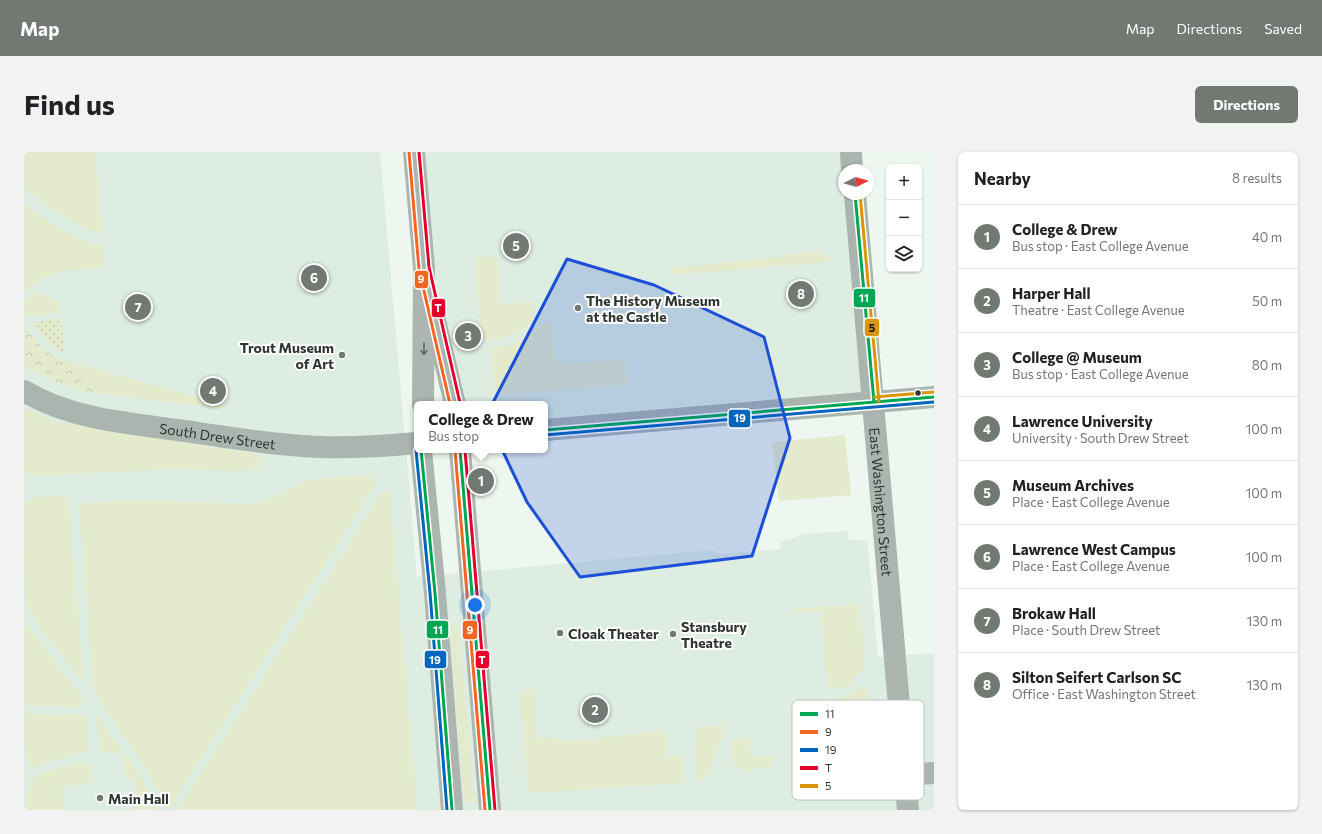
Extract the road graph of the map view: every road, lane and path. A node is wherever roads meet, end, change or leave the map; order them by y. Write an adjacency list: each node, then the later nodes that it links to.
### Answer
1 (414, 152): 5 (main road)
2 (851, 152): 3 (street)
3 (852, 164)
4 (855, 200): 10 (street, East Washington Street)
5 (424, 268): 8 (main road, one-way to 8); 9 (main road)
6 (24, 391): 12 (street, South Drew Street)
7 (934, 397): 10 (street)
8 (423, 401)
9 (454, 401)
10 (874, 402): 11 (street); 15 (street, East Washington Street)
11 (548, 430)
12 (414, 443)
13 (421, 453): 19 (main road)
14 (460, 453): 20 (main road)
15 (899, 700)
16 (934, 773): 17 (street)
17 (924, 774)
18 (907, 800): 21 (street, East Washington Street)
19 (452, 810)
20 (490, 810)
21 (908, 810)

